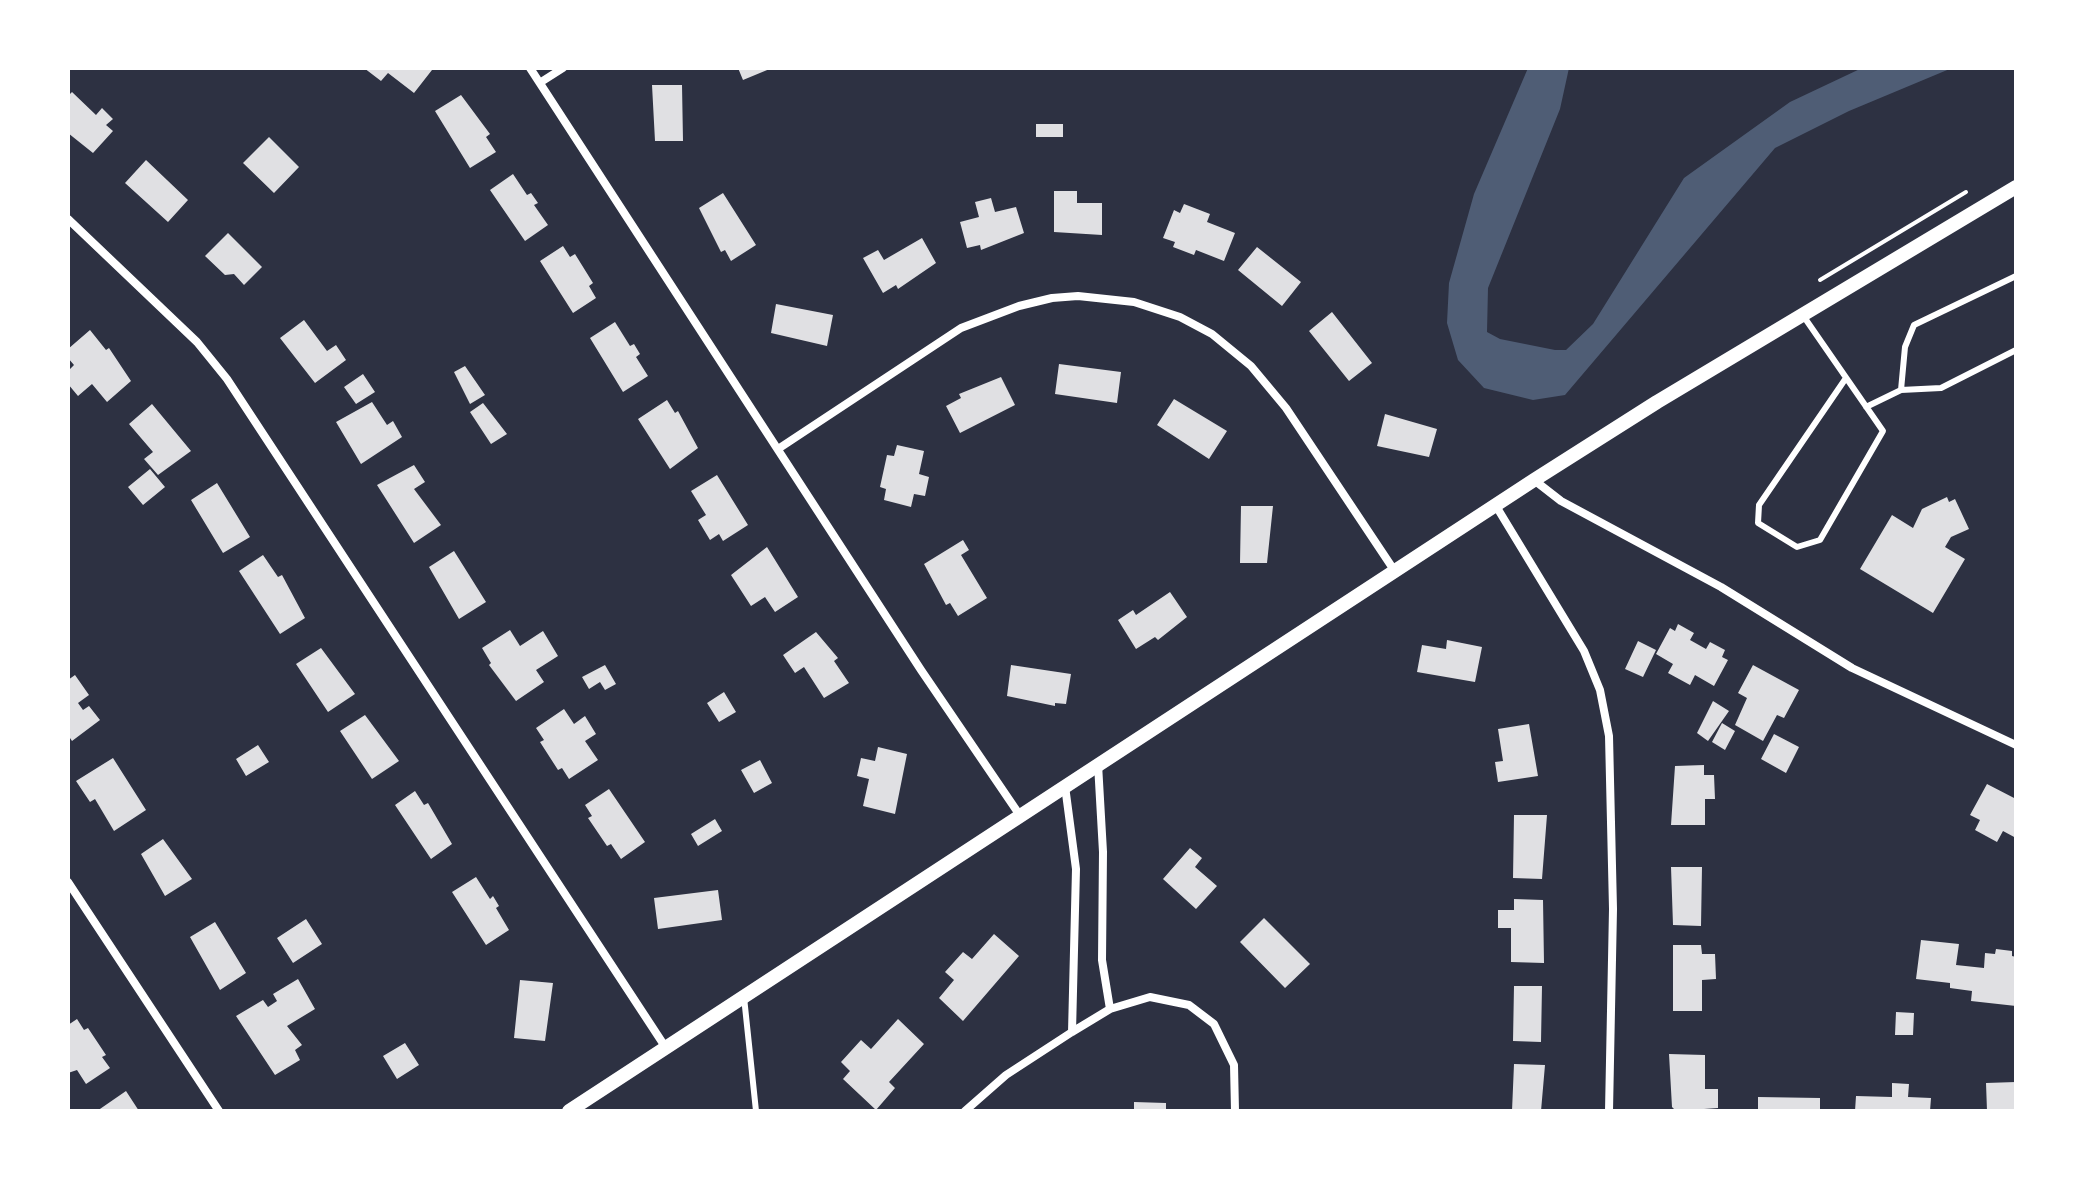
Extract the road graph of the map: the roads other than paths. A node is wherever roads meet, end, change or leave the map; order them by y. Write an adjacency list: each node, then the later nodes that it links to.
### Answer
1 (530, 68): 3 (street)
2 (563, 68): 3 (street)
3 (541, 82): 12 (street)
4 (2016, 187): 7 (street)
5 (68, 219): 24 (street)
6 (2016, 276): 10 (lane)
7 (1802, 314): 9 (lane); 13 (street)
8 (2016, 350): 10 (lane)
9 (1846, 378): 11 (lane); 11 (lane)
10 (1901, 390): 11 (lane)
11 (1866, 407)
12 (778, 449): 15 (street); 19 (street)
13 (1534, 480): 14 (street); 16 (street)
14 (1496, 506): 15 (street); 30 (street)
15 (1394, 570): 17 (street)
16 (2016, 745)
17 (1098, 764): 18 (street); 22 (street)
18 (1065, 786): 19 (street); 23 (street)
19 (1021, 817): 21 (street)
20 (68, 882): 25 (street)
21 (744, 997): 24 (street); 27 (lane)
22 (1110, 1009): 23 (street); 29 (street)
23 (1072, 1032): 28 (street)
24 (666, 1048): 26 (street)
25 (219, 1111)
26 (569, 1111)
27 (756, 1111)
28 (965, 1111)
29 (1235, 1111)
30 (1609, 1111)

